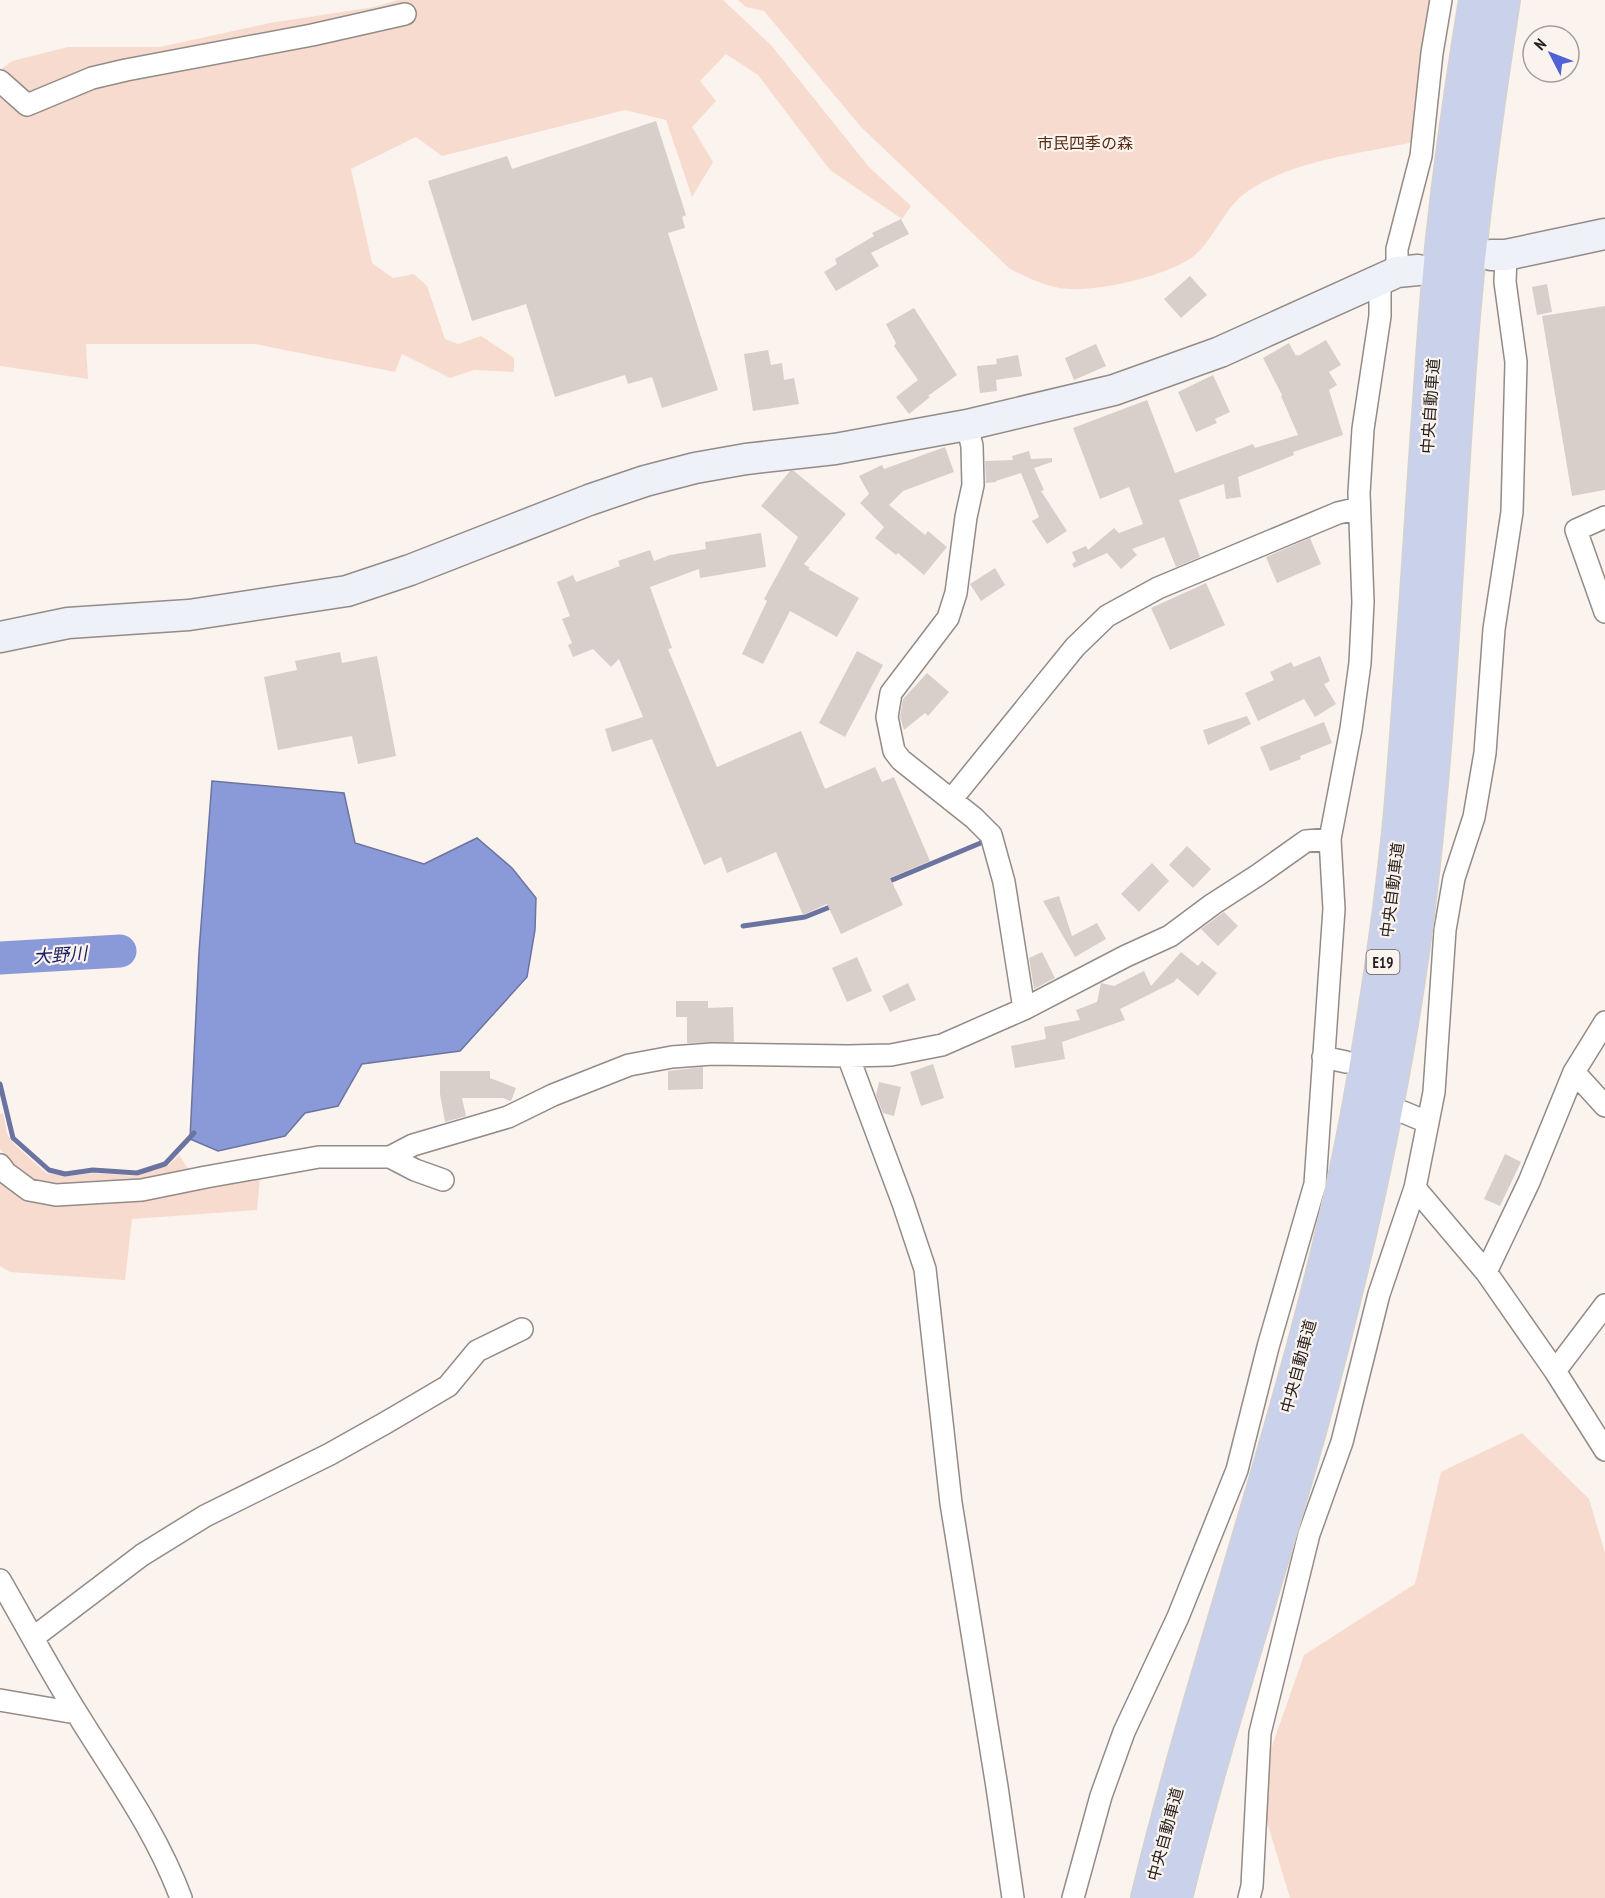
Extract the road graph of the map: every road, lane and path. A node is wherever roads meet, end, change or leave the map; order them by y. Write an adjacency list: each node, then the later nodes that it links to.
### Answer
1 (1441, 0): 8 (street)
2 (1476, 0): 41 (highway, 中央自動車道 / E19)
3 (1503, 0): 42 (highway, 中央自動車道 / E19)
4 (405, 14): 5 (street)
5 (0, 81)
6 (1605, 234): 7 (street)
7 (1499, 255): 24 (street)
8 (1398, 274): 9 (street); 10 (street)
9 (967, 425): 13 (street); 14 (street)
10 (1359, 508): 14 (street); 15 (street)
11 (1605, 517): 12 (street)
12 (1605, 612)
13 (0, 637)
14 (951, 800): 16 (street)
15 (1330, 839): 16 (street); 19 (street)
16 (1024, 1010): 18 (street)
17 (1605, 1023): 21 (street)
18 (848, 1056): 25 (street); 39 (street)
19 (1323, 1057): 20 (street); 40 (street)
20 (1347, 1062)
21 (1574, 1072): 22 (street); 29 (street)
22 (1605, 1106)
23 (1403, 1112): 24 (street)
24 (1427, 1122): 28 (street)
25 (390, 1157): 26 (street); 27 (street)
26 (0, 1165)
27 (443, 1180)
28 (1415, 1188): 29 (street); 43 (street)
29 (1486, 1272): 32 (street)
30 (1605, 1305): 32 (street)
31 (522, 1329): 35 (street)
32 (1555, 1371): 33 (street)
33 (1605, 1450)
34 (0, 1580): 35 (street)
35 (34, 1637): 37 (street)
36 (0, 1700): 37 (street)
37 (76, 1713): 38 (street)
38 (181, 1898)
39 (1013, 1898)
40 (1073, 1898)
41 (1148, 1898)
42 (1175, 1898)
43 (1249, 1898)

